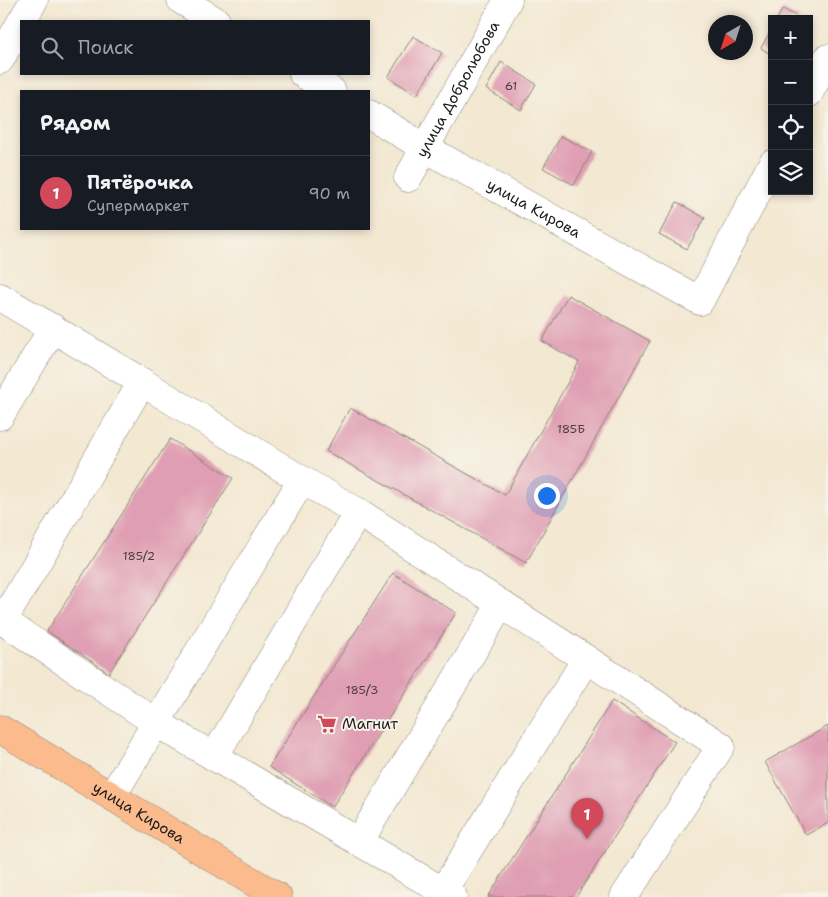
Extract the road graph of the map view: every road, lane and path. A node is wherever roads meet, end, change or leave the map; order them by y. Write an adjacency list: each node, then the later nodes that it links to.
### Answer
1 (34, 0): 4 (street)
2 (181, 0): 5 (street)
3 (508, 0): 13 (street, улица Добролюбова)
4 (23, 20)
5 (214, 20)
6 (20, 25): 8 (street)
7 (828, 58): 10 (street)
8 (0, 60)
9 (305, 75): 11 (street)
10 (813, 86)
11 (330, 90)
12 (370, 115): 13 (street, улица Кирова)
13 (425, 148): 14 (street, улица Кирова); 15 (street, улица Добролюбова)
14 (768, 172)
15 (408, 178)
16 (0, 297): 17 (street)
17 (53, 328): 18 (street); 19 (street)
18 (142, 382): 20 (street); 23 (street)
19 (0, 416)
20 (302, 480): 21 (street); 25 (street)
21 (358, 512): 22 (street); 27 (street)
22 (501, 604): 24 (street); 29 (street)
23 (1, 620): 25 (street)
24 (586, 659): 30 (street); 32 (street)
25 (154, 722): 27 (street); 28 (street)
26 (0, 729): 28 (main road, улица Кирова)
27 (214, 757): 29 (street)
28 (112, 796): 31 (main road, улица Кирова)
29 (359, 842): 30 (street)
30 (448, 894)
31 (278, 897)
32 (624, 897)

